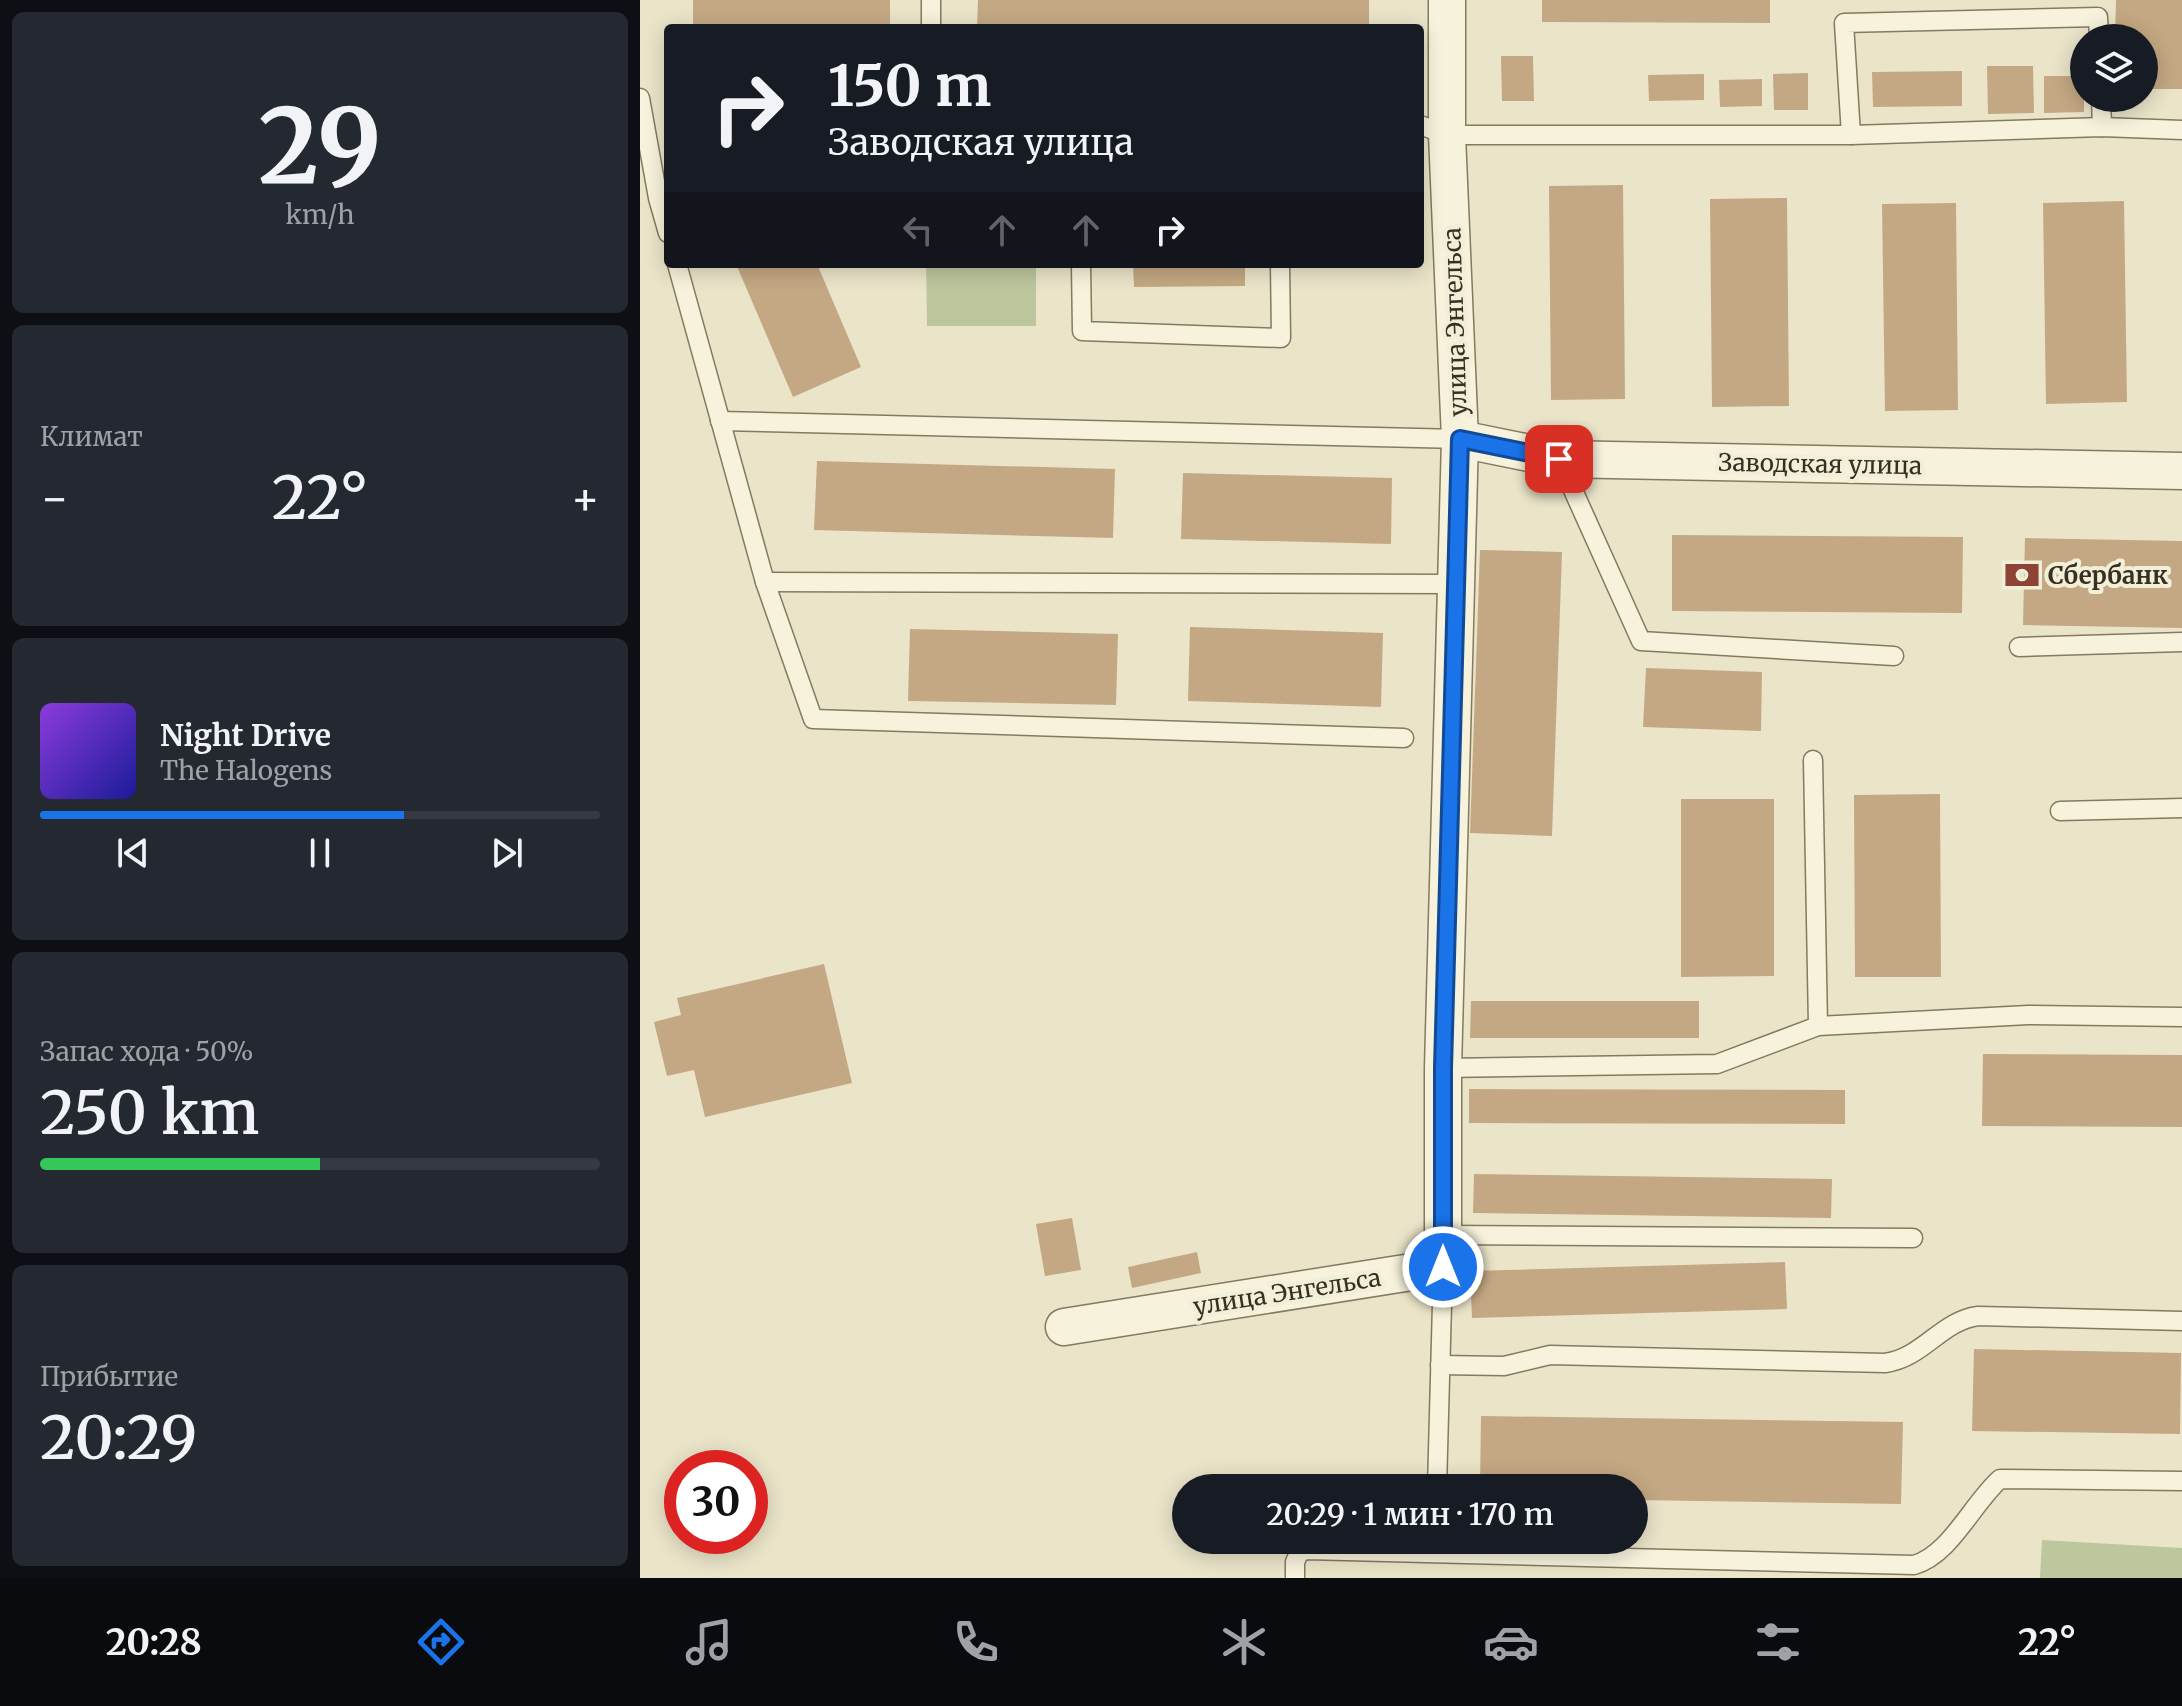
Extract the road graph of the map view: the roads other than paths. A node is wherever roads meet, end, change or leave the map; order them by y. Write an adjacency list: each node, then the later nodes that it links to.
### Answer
1 (931, 0): 3 (lane)
2 (1447, 0): 8 (street, улица Энгельса)
3 (931, 24)
4 (2098, 24): 10 (lane)
5 (640, 98): 11 (lane)
6 (2101, 112): 7 (lane)
7 (2102, 127): 9 (lane); 10 (lane)
8 (1434, 130): 10 (lane); 16 (street, улица Энгельса)
9 (2182, 130)
10 (1851, 135)
11 (664, 219)
12 (678, 268): 15 (lane)
13 (1081, 268): 14 (lane)
14 (1280, 268)
15 (720, 421): 16 (lane); 19 (lane)
16 (1460, 439): 17 (street, Заводская улица); 20 (street, улица Энгельса)
17 (1559, 459): 18 (street, Заводская улица); 23 (lane)
18 (2182, 471)
19 (765, 582): 20 (lane); 24 (lane)
20 (1456, 584): 30 (street, улица Энгельса)
21 (2182, 642): 22 (lane)
22 (2019, 647)
23 (1894, 656)
24 (1404, 738)
25 (1813, 760): 29 (lane)
26 (2182, 808): 27 (lane)
27 (2060, 811)
28 (2182, 1017): 29 (lane)
29 (1818, 1026): 30 (lane)
30 (1443, 1068): 32 (street, улица Энгельса)
31 (1913, 1238): 32 (lane)
32 (1443, 1251): 34 (street, улица Энгельса); 35 (lane)
33 (2182, 1321): 35 (lane)
34 (1064, 1327)
35 (1440, 1365): 36 (lane)
36 (1437, 1474)
37 (2182, 1481): 39 (lane)
38 (1299, 1554): 40 (lane)
39 (1637, 1554)
40 (1295, 1578)

